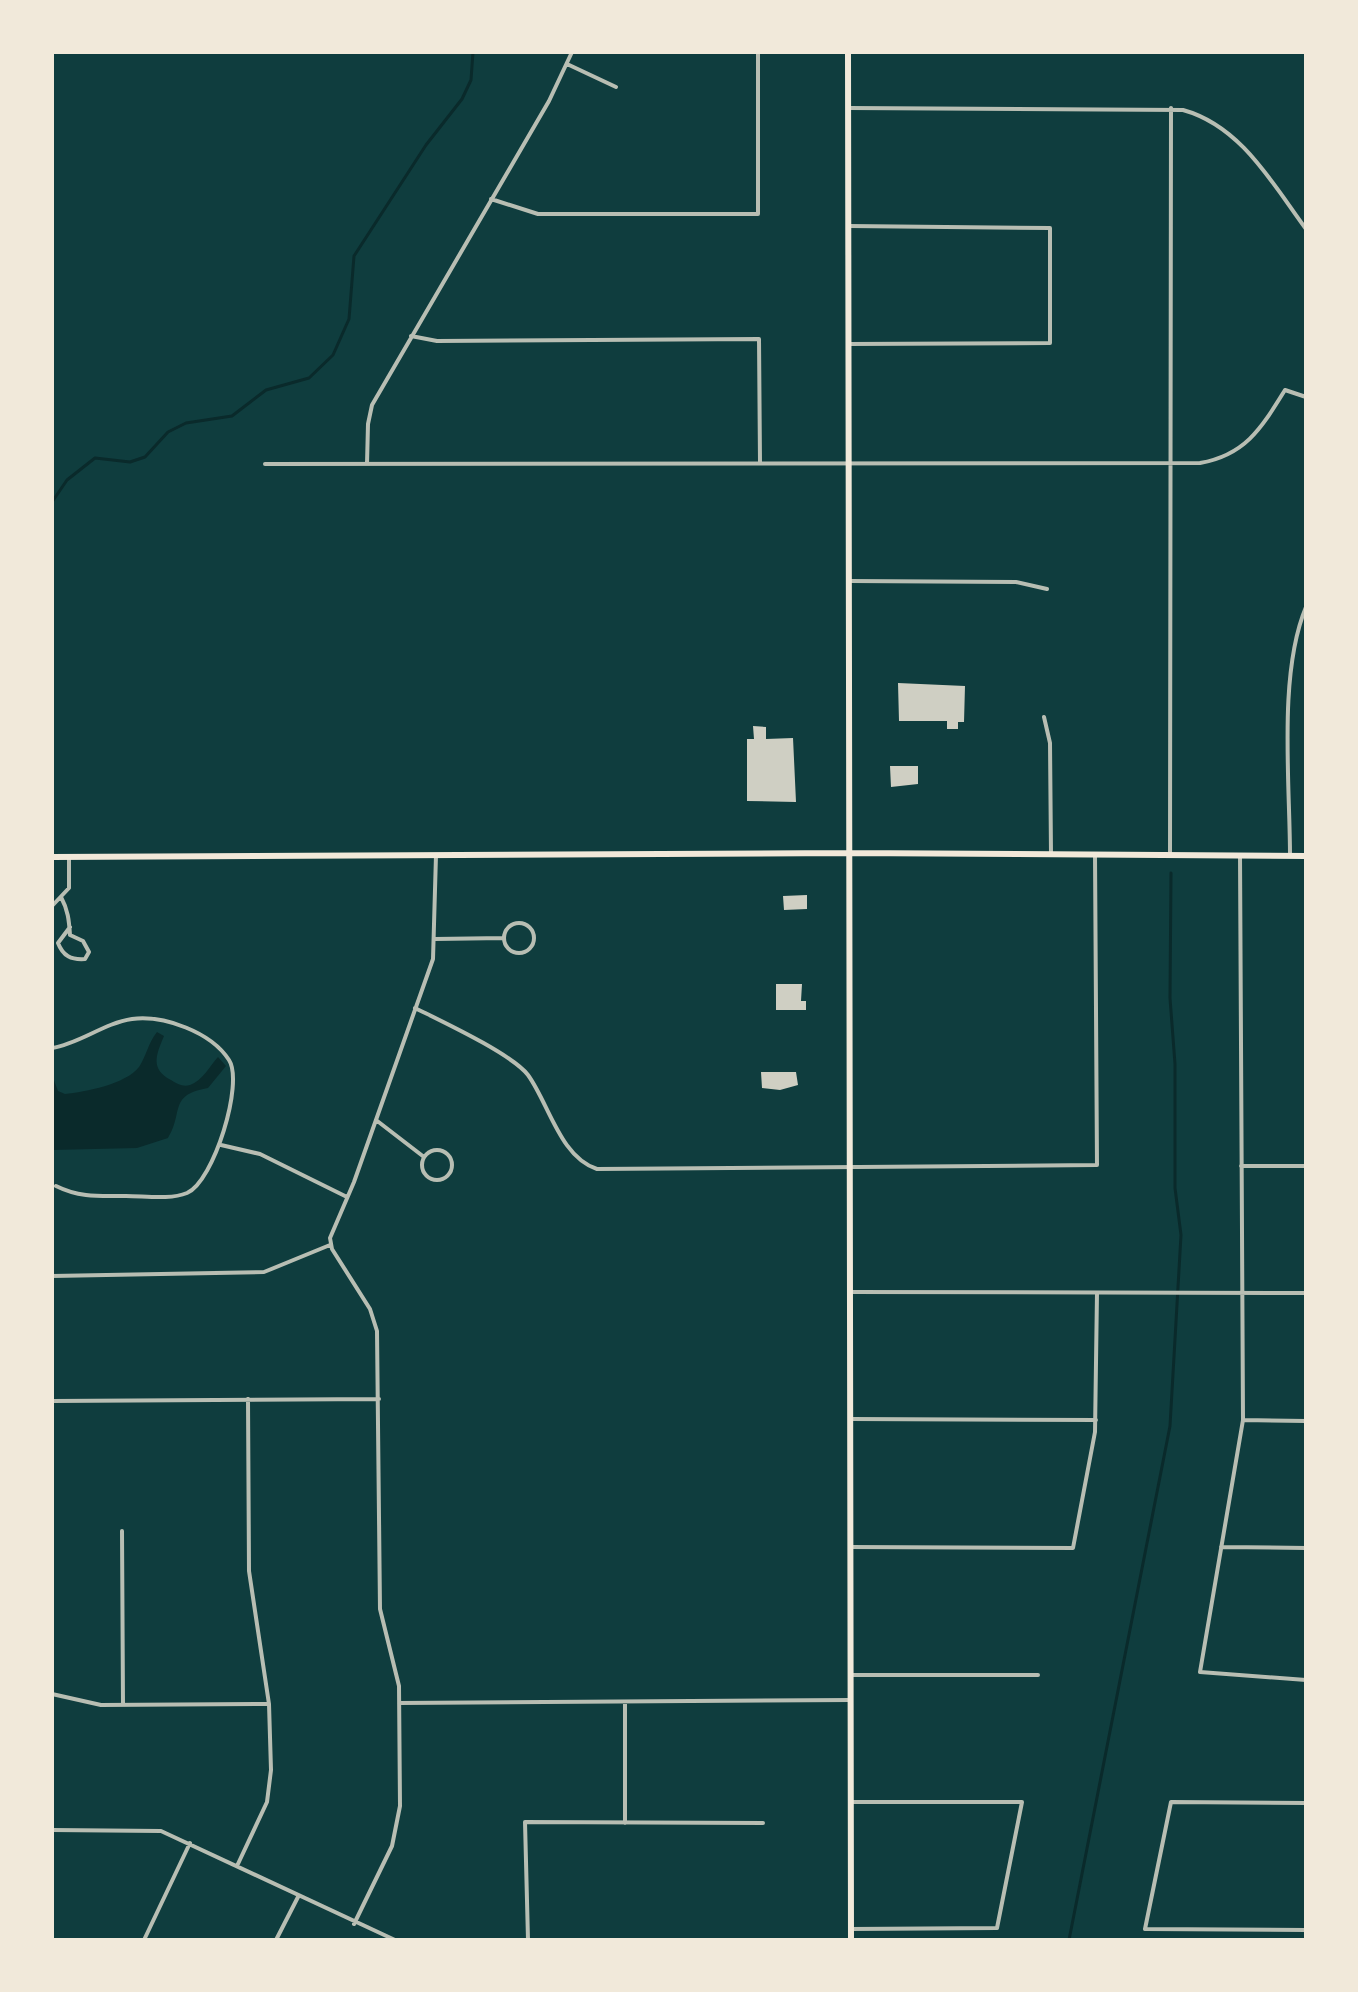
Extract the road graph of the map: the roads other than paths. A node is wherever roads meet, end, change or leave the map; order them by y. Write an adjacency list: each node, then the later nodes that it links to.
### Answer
1 (572, 52): 4 (street)
2 (758, 52): 8 (street)
3 (848, 52): 6 (main road)
4 (566, 64): 5 (street); 8 (street)
5 (616, 87)
6 (848, 108): 7 (street); 9 (main road)
7 (1171, 108): 10 (street); 14 (street)
8 (491, 199): 11 (street)
9 (848, 226): 12 (main road); 12 (street)
10 (1306, 229)
11 (411, 336): 15 (street); 17 (street)
12 (848, 344): 18 (main road)
13 (1306, 397): 14 (street)
14 (1169, 462): 18 (street); 27 (street)
15 (760, 463): 17 (street); 18 (street)
16 (265, 464): 17 (street)
17 (367, 464)
18 (847, 464): 19 (main road)
19 (848, 581): 20 (street); 23 (main road)
20 (1047, 589)
21 (1306, 607): 29 (street)
22 (1044, 717): 24 (street)
23 (848, 853): 24 (main road); 25 (main road); 45 (main road)
24 (1051, 854): 26 (main road)
25 (436, 855): 32 (main road); 37 (street)
26 (1095, 855): 27 (main road); 45 (street)
27 (1170, 855): 28 (main road)
28 (1240, 855): 29 (main road); 43 (street)
29 (1290, 856): 30 (main road)
30 (1306, 856)
31 (52, 857): 32 (main road)
32 (69, 857): 33 (street)
33 (61, 897): 34 (street); 35 (street)
34 (52, 906)
35 (70, 927): 35 (street)
36 (504, 938): 36 (street); 37 (street)
37 (435, 939): 38 (street)
38 (415, 1008): 40 (street); 45 (street)
39 (52, 1048): 41 (street)
40 (376, 1120): 42 (street); 47 (street)
41 (221, 1145): 46 (street); 47 (street)
42 (424, 1157): 42 (street)
43 (1241, 1166): 44 (street); 52 (street)
44 (1306, 1166)
45 (849, 1167): 50 (main road)
46 (56, 1186)
47 (347, 1197): 48 (street)
48 (330, 1245): 49 (street); 55 (street)
49 (52, 1276)
50 (849, 1292): 51 (street); 57 (main road)
51 (1097, 1293): 52 (street); 58 (street)
52 (1241, 1293): 53 (street); 59 (street)
53 (1306, 1293)
54 (248, 1399): 55 (street); 56 (street); 72 (street)
55 (379, 1399): 71 (street)
56 (52, 1401)
57 (850, 1419): 58 (street); 62 (main road)
58 (1096, 1420): 62 (street)
59 (1243, 1420): 60 (street); 63 (street)
60 (1306, 1421)
61 (122, 1531): 73 (street)
62 (850, 1547): 65 (main road)
63 (1221, 1547): 64 (street); 67 (street)
64 (1306, 1548)
65 (851, 1675): 66 (street); 69 (main road)
66 (1038, 1675)
67 (1306, 1680)
68 (52, 1694): 73 (street)
69 (851, 1700): 70 (street); 74 (main road)
70 (625, 1701): 71 (street); 76 (street)
71 (399, 1703): 82 (street)
72 (269, 1704): 73 (street); 80 (street)
73 (123, 1705)
74 (851, 1802): 83 (main road); 83 (street)
75 (1306, 1803): 84 (street)
76 (625, 1823): 77 (street); 88 (street)
77 (763, 1823)
78 (52, 1830): 79 (street)
79 (190, 1843): 80 (street); 85 (street)
80 (237, 1866): 81 (street)
81 (298, 1897): 82 (street); 86 (street)
82 (354, 1924): 87 (street)
83 (851, 1929): 89 (main road)
84 (1306, 1930)
85 (144, 1940)
86 (276, 1940)
87 (395, 1940)
88 (528, 1940)
89 (851, 1940)

